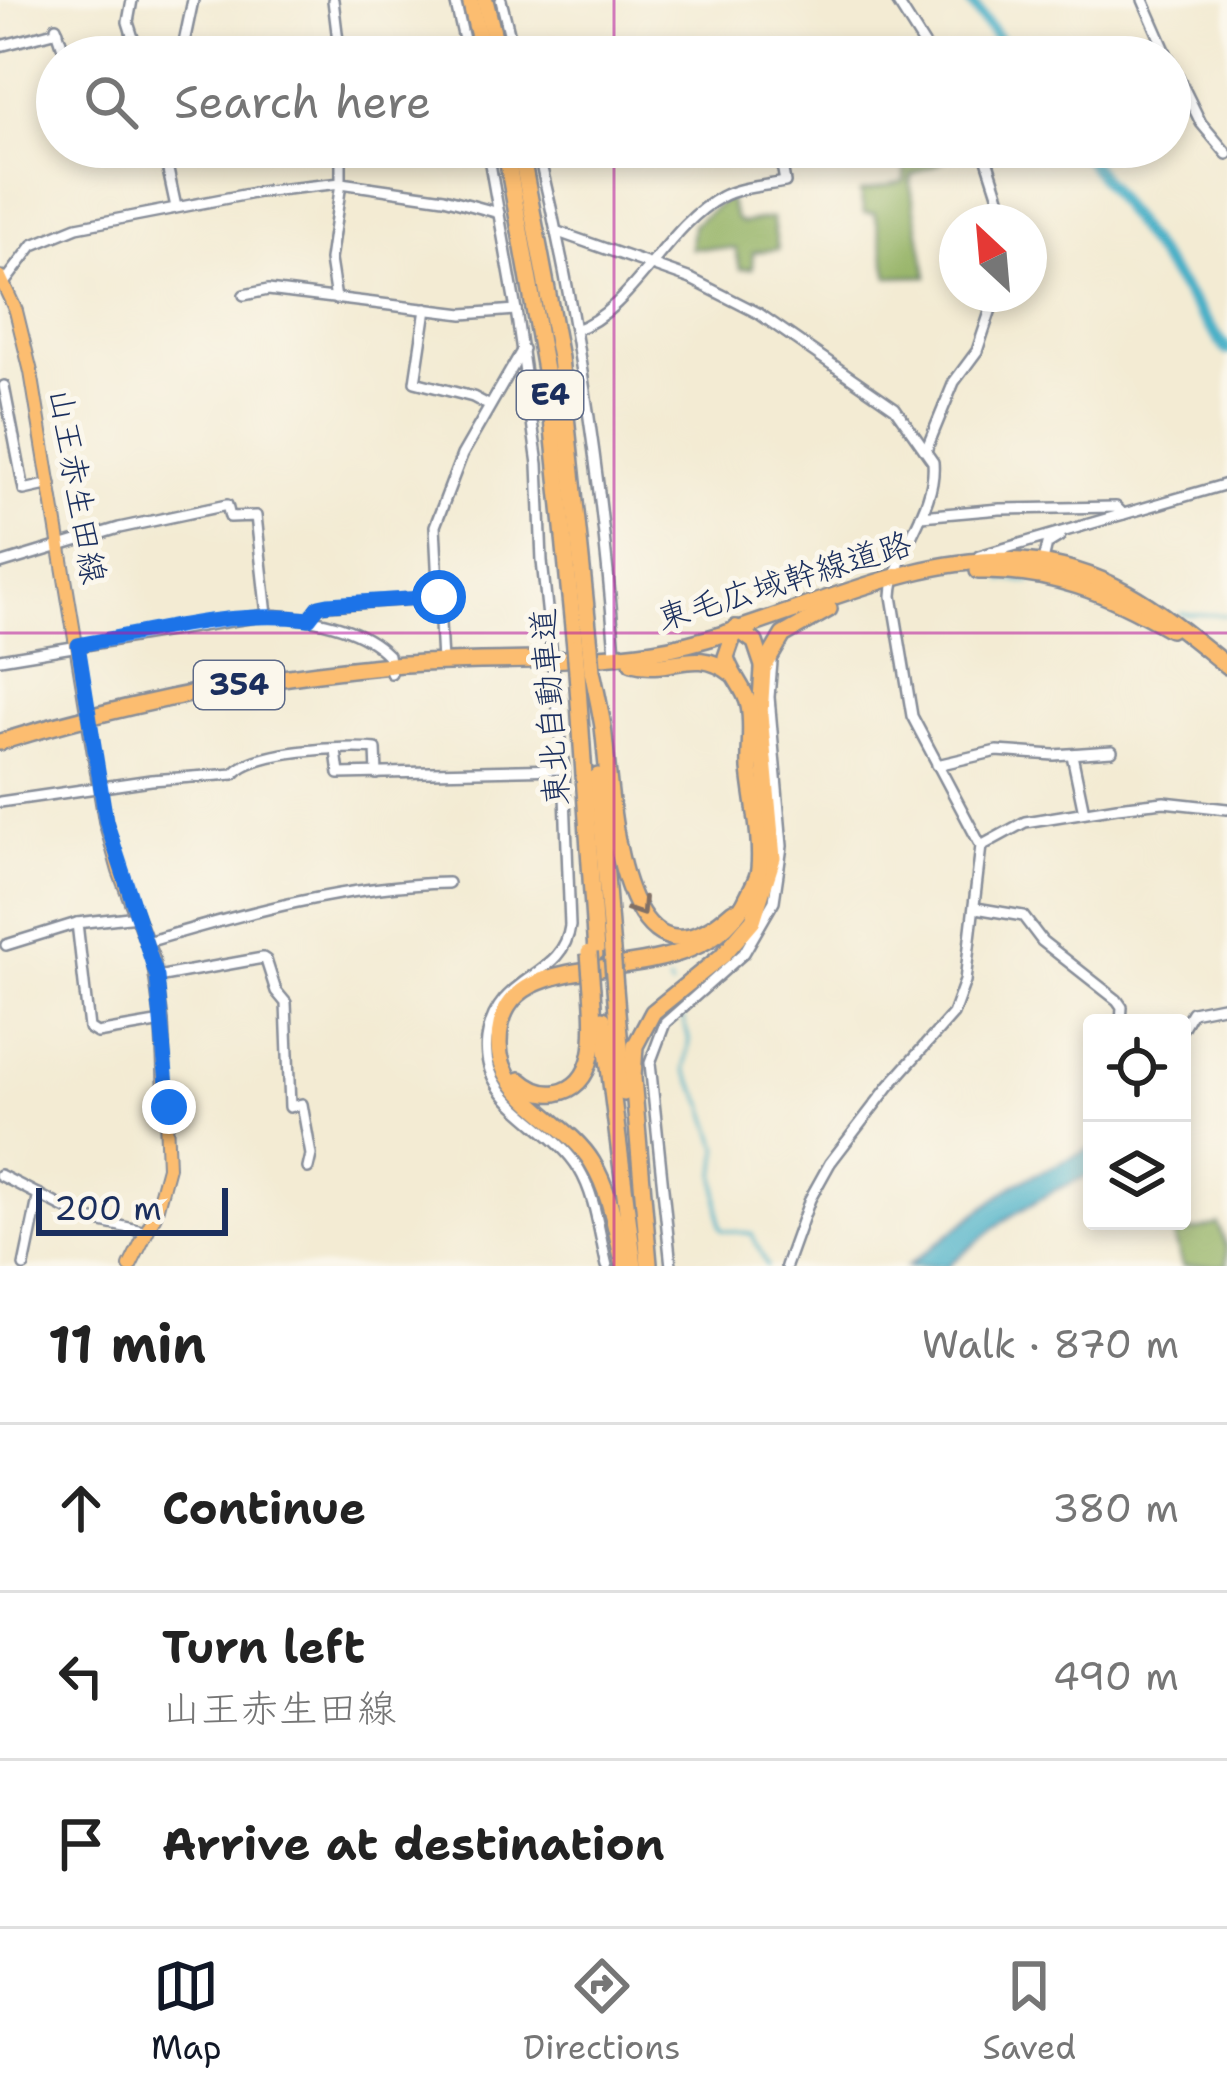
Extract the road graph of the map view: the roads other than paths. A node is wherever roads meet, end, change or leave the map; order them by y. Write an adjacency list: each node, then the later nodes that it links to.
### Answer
1 (131, 0): 11 (street)
2 (193, 0): 12 (street)
3 (333, 0): 13 (street)
4 (455, 0): 14 (street)
5 (470, 0): 15 (highway)
6 (485, 0): 16 (highway)
7 (501, 0): 17 (street)
8 (896, 0): 18 (street)
9 (1149, 1): 19 (street)
10 (59, 36): 20 (street)
11 (132, 36)
12 (185, 36)
13 (337, 36)
14 (463, 36)
15 (479, 36)
16 (494, 36)
17 (510, 36)
18 (919, 36)
19 (1161, 36)
20 (0, 46)
21 (1191, 102): 22 (street)
22 (1227, 154)
23 (168, 168): 33 (street)
24 (341, 168): 31 (street)
25 (491, 168): 34 (street)
26 (509, 168): 65 (highway, 東北自動車道 / E4)
27 (524, 168): 65 (highway, 東北自動車道 / E4)
28 (543, 168): 35 (street)
29 (783, 168): 36 (street)
30 (990, 168): 32 (street)
31 (341, 183): 33 (street); 34 (street); 39 (street)
32 (1001, 204)
33 (176, 207): 37 (street)
34 (499, 213): 41 (street)
35 (558, 232): 36 (street); 43 (street)
36 (649, 263): 43 (street); 47 (street)
37 (1, 283): 48 (main road, 山王赤生田線)
38 (244, 295): 39 (street)
39 (336, 299): 40 (street)
40 (426, 309): 41 (street); 46 (street)
41 (516, 310): 44 (street)
42 (990, 312): 47 (street)
43 (575, 330): 67 (street)
44 (523, 349): 46 (street); 70 (street)
45 (4, 386): 48 (street)
46 (488, 405): 59 (street)
47 (926, 448): 51 (street)
48 (51, 484): 54 (main road, 山王赤生田線)
49 (1227, 484): 50 (street)
50 (1124, 514): 51 (street); 52 (street)
51 (921, 516): 58 (street)
52 (1087, 525): 53 (street); 57 (street)
53 (1042, 537): 55 (street); 57 (street)
54 (61, 544): 56 (street); 61 (street); 64 (main road, 山王赤生田線)
55 (958, 563): 57 (highway, 東毛広域幹線道路 / 354); 58 (highway, 東毛広域幹線道路 / 354)
56 (0, 564)
57 (1038, 567): 58 (highway, 東毛広域幹線道路 / 354); 72 (highway, 東毛広域幹線道路 / 354)
58 (892, 585): 60 (highway, 東毛広域幹線道路 / 354); 63 (highway, 東毛広域幹線道路 / 354); 82 (street)
59 (439, 597): 62 (street); 69 (street)
60 (829, 609): 63 (highway, 東毛広域幹線道路 / 354); 74 (highway)
61 (267, 615): 62 (street); 64 (street)
62 (309, 619): 73 (street)
63 (737, 635): 67 (highway, 東毛広域幹線道路 / 354); 71 (highway, 東毛広域幹線道路 / 354); 74 (highway); 76 (highway)
64 (78, 645): 68 (street); 77 (main road, 山王赤生田線)
65 (583, 646): 75 (highway, 東北自動車道 / E4, bridge)
66 (776, 651): 113 (street)
67 (615, 653): 70 (highway, 東毛広域幹線道路 / 354)
68 (0, 659)
69 (442, 662): 70 (highway, 東毛広域幹線道路 / 354); 73 (highway, 東毛広域幹線道路 / 354)
70 (555, 662): 71 (highway, 東毛広域幹線道路 / 354); 73 (highway, 東毛広域幹線道路 / 354); 83 (street)
71 (632, 663): 76 (highway)
72 (1227, 666)
73 (391, 669): 77 (highway, 東毛広域幹線道路 / 354)
74 (763, 669): 91 (highway)
75 (585, 672): 91 (highway, one-way to 91); 97 (highway, 東北自動車道 / E4); 97 (highway, 東北自動車道 / E4)
76 (730, 673): 91 (highway)
77 (90, 721): 78 (highway, 東毛広域幹線道路 / 354); 85 (main road, 山王赤生田線)
78 (0, 746)
79 (336, 751): 84 (street); 84 (street); 85 (street)
80 (1112, 752): 81 (street)
81 (1072, 755): 82 (street); 88 (street)
82 (937, 764): 89 (street)
83 (564, 769): 84 (street); 111 (street)
84 (377, 774)
85 (99, 788): 86 (street); 93 (main road, 山王赤生田線)
86 (0, 802)
87 (1227, 809): 88 (street)
88 (1084, 812): 89 (street)
89 (981, 846): 92 (street)
90 (448, 883): 95 (street)
91 (752, 903): 99 (highway); 108 (highway); 112 (highway)
92 (976, 908): 101 (street); 114 (street)
93 (137, 916): 94 (street); 95 (main road, 山王赤生田線)
94 (77, 923): 96 (street); 103 (street)
95 (147, 942): 98 (main road, 山王赤生田線)
96 (6, 945)
97 (599, 952): 99 (highway, 東北自動車道 / E4, bridge)
98 (157, 977): 103 (main road, 山王赤生田線); 104 (street)
99 (602, 989): 108 (highway, 東北自動車道 / E4)
100 (1227, 1005): 102 (street)
101 (1122, 1014)
102 (1191, 1014)
103 (163, 1022): 107 (main road, 山王赤生田線)
104 (308, 1168)
105 (0, 1175): 106 (street)
106 (39, 1194): 107 (street); 109 (street)
107 (147, 1232): 110 (main road, 山王赤生田線)
108 (644, 1265)
109 (24, 1266)
110 (130, 1266)
111 (607, 1266)
112 (624, 1266)
113 (671, 1266)
114 (786, 1266)

